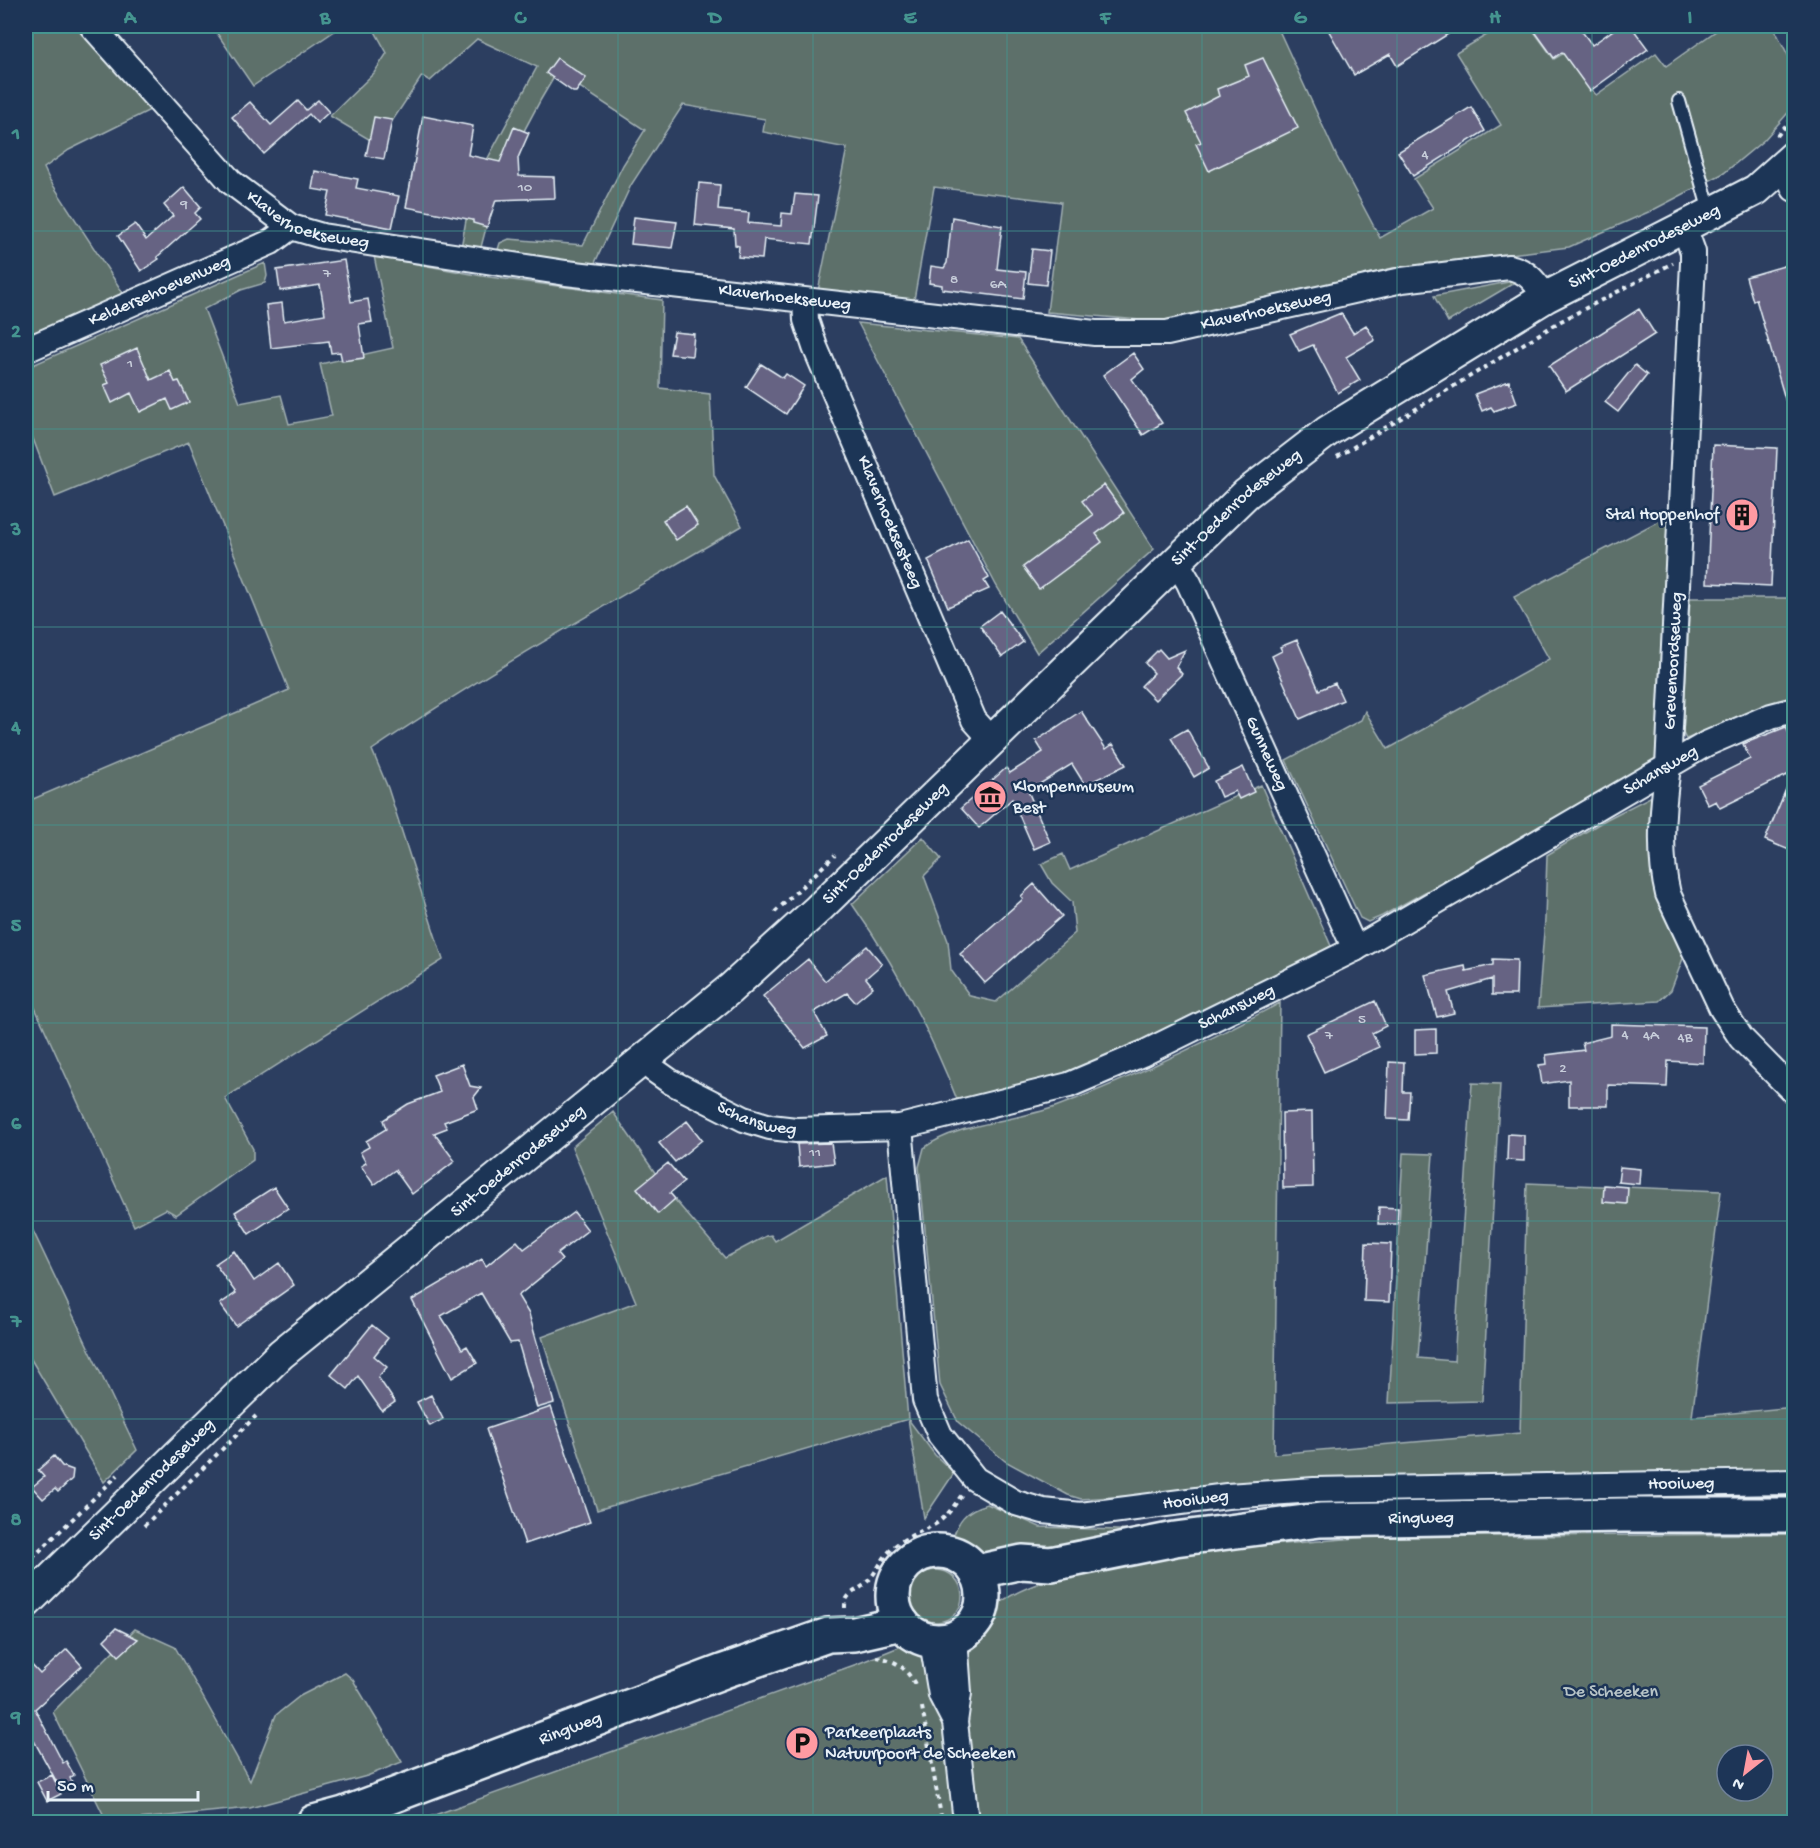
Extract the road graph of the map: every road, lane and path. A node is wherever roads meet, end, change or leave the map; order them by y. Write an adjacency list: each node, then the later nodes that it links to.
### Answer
1 (92, 26): 5 (street, Klaverhoekseweg)
2 (1679, 101): 4 (lane)
3 (1791, 170): 4 (street, Sint-Oedenrodeseweg)
4 (1710, 214): 6 (street, Sint-Oedenrodeseweg)
5 (291, 227): 7 (street, Klaverhoekseweg); 9 (street, Keldersehoevenweg)
6 (1684, 227): 8 (street, Sint-Oedenrodeseweg); 14 (street, Grevenoordseweg)
7 (805, 301): 8 (street, Klaverhoekseweg); 13 (street, Klaverhoeksesteeg)
8 (1554, 309): 10 (path, Sint-Oedenrodeseweg); 11 (street, Sint-Oedenrodeseweg)
9 (26, 350)
10 (1329, 464)
11 (1176, 561): 13 (street, Sint-Oedenrodeseweg); 15 (street, Gunneweg)
12 (1794, 710): 14 (street, Schansweg)
13 (991, 739): 16 (street, Sint-Oedenrodeseweg)
14 (1668, 767): 15 (street, Schansweg); 17 (street, Grevenoordseweg)
15 (1354, 949): 18 (street, Schansweg)
16 (645, 1058): 18 (street, Schansweg); 23 (street, Sint-Oedenrodeseweg)
17 (1794, 1092)
18 (900, 1127): 19 (street, Hooiweg)
19 (975, 1479): 20 (street, Hooiweg); 25 (path)
20 (1794, 1482)
21 (1794, 1515): 22 (main road, Ringweg)
22 (979, 1583): 24 (main road); 26 (main road)
23 (26, 1603)
24 (897, 1612): 25 (main road, Ringweg); 26 (main road)
25 (847, 1635): 27 (path); 30 (main road, Ringweg)
26 (944, 1639): 33 (street)
27 (919, 1690)
28 (921, 1701): 32 (path)
29 (615, 1815): 31 (path)
30 (314, 1822)
31 (592, 1822)
32 (942, 1822)
33 (966, 1822)

